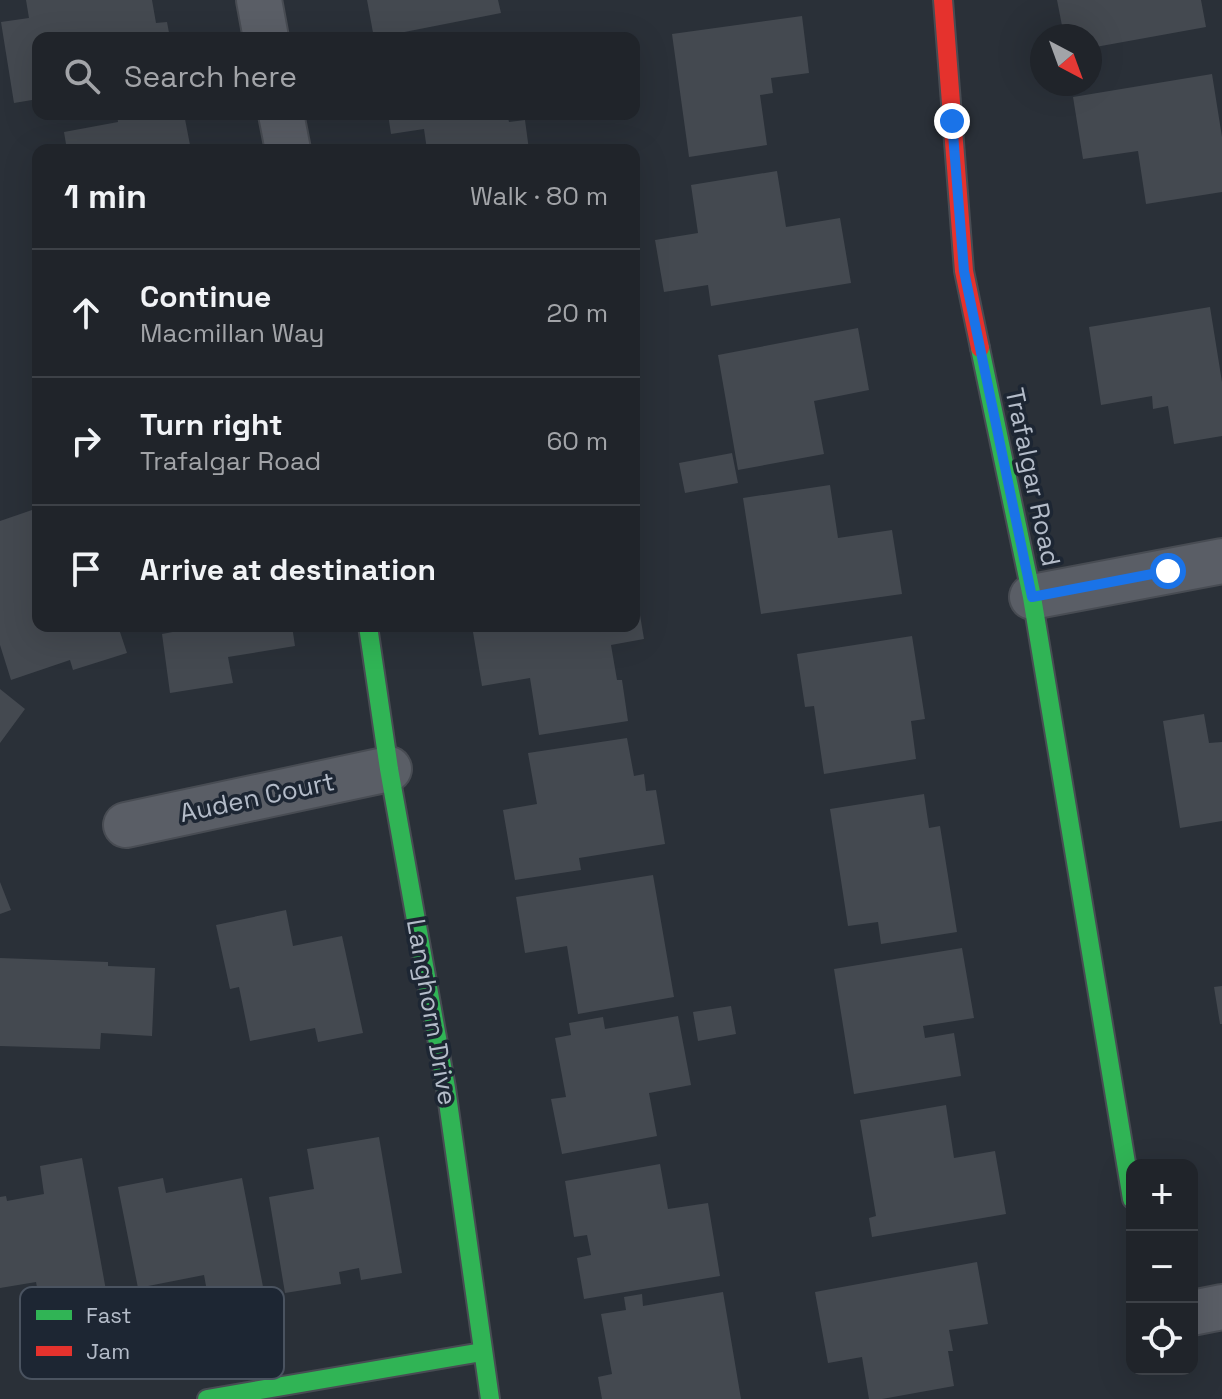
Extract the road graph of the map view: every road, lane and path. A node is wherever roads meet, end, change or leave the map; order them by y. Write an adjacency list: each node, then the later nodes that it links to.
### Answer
1 (259, 0): 3 (street)
2 (943, 0): 7 (street, Trafalgar Road)
3 (265, 32)
4 (282, 120): 5 (street)
5 (287, 144)
6 (1222, 561): 7 (street)
7 (1032, 597): 11 (street, Trafalgar Road)
8 (369, 632): 9 (street, Langhorn Drive)
9 (389, 769): 10 (street, Auden Court); 14 (street, Langhorn Drive)
10 (126, 825)
11 (1126, 1163)
12 (1222, 1307): 13 (street)
13 (1198, 1312)
14 (482, 1352): 15 (street); 16 (street, Langhorn Drive)
15 (207, 1399)
16 (490, 1399)

